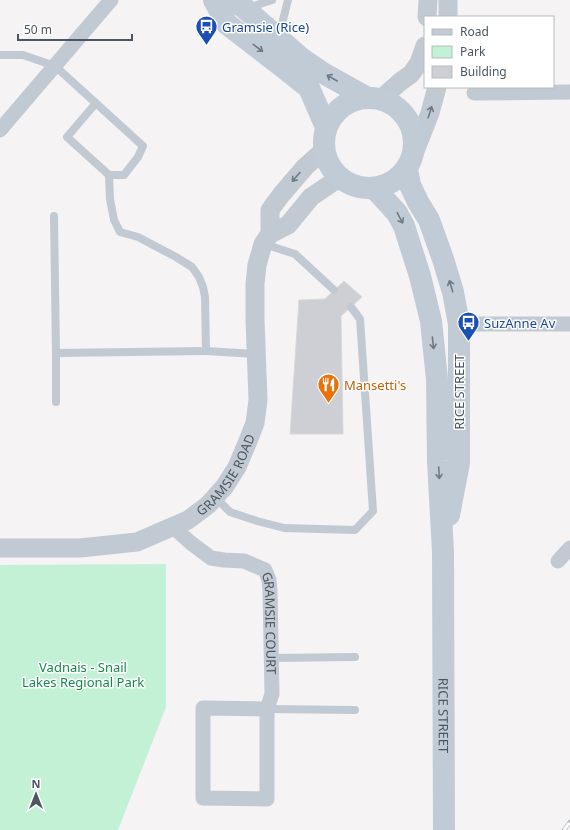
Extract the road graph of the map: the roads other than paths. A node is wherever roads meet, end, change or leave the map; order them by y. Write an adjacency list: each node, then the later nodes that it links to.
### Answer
1 (111, 0): 14 (street)
2 (214, 0): 20 (main road, one-way to 20)
3 (272, 0): 8 (lane)
4 (275, 0): 5 (lane)
5 (289, 0): 11 (lane)
6 (428, 0): 9 (street)
7 (448, 0): 10 (street)
8 (235, 3): 11 (main road)
9 (428, 16)
10 (448, 16)
11 (278, 38): 18 (main road, one-way to 11)
12 (424, 49): 18 (street)
13 (0, 55): 14 (lane)
14 (55, 66): 19 (lane); 21 (street)
15 (437, 88): 23 (street, one-way to 15)
16 (570, 92): 17 (street)
17 (474, 93)
18 (374, 98): 20 (main road); 23 (main road)
19 (96, 103): 24 (lane); 24 (lane)
20 (326, 127): 22 (main road)
21 (0, 130)
22 (324, 150): 25 (main road); 28 (street, GRAMSIE ROAD, one-way to 28)
23 (409, 165): 26 (main road); 31 (main road, RICE STREET, one-way to 23)
24 (109, 175): 33 (lane)
25 (339, 178): 26 (main road); 28 (street)
26 (375, 189): 41 (main road, RICE STREET, one-way to 41)
27 (54, 216): 34 (lane)
28 (266, 239): 29 (lane); 35 (street, GRAMSIE ROAD)
29 (334, 290)
30 (351, 307): 37 (lane)
31 (459, 324): 32 (street); 41 (main road, RICE STREET)
32 (570, 324)
33 (206, 351): 34 (lane); 35 (lane)
34 (56, 353): 36 (lane)
35 (256, 354): 37 (street, GRAMSIE ROAD)
36 (56, 402)
37 (215, 497): 38 (street, GRAMSIE ROAD)
38 (173, 527): 39 (street, GRAMSIE ROAD); 44 (street, GRAMSIE COURT)
39 (0, 548)
40 (570, 548): 42 (street)
41 (442, 552): 47 (main road, RICE STREET)
42 (558, 561)
43 (355, 657): 44 (lane)
44 (272, 658): 45 (street, GRAMSIE COURT)
45 (267, 709): 45 (street, GRAMSIE COURT); 46 (lane)
46 (354, 710)
47 (444, 830)

